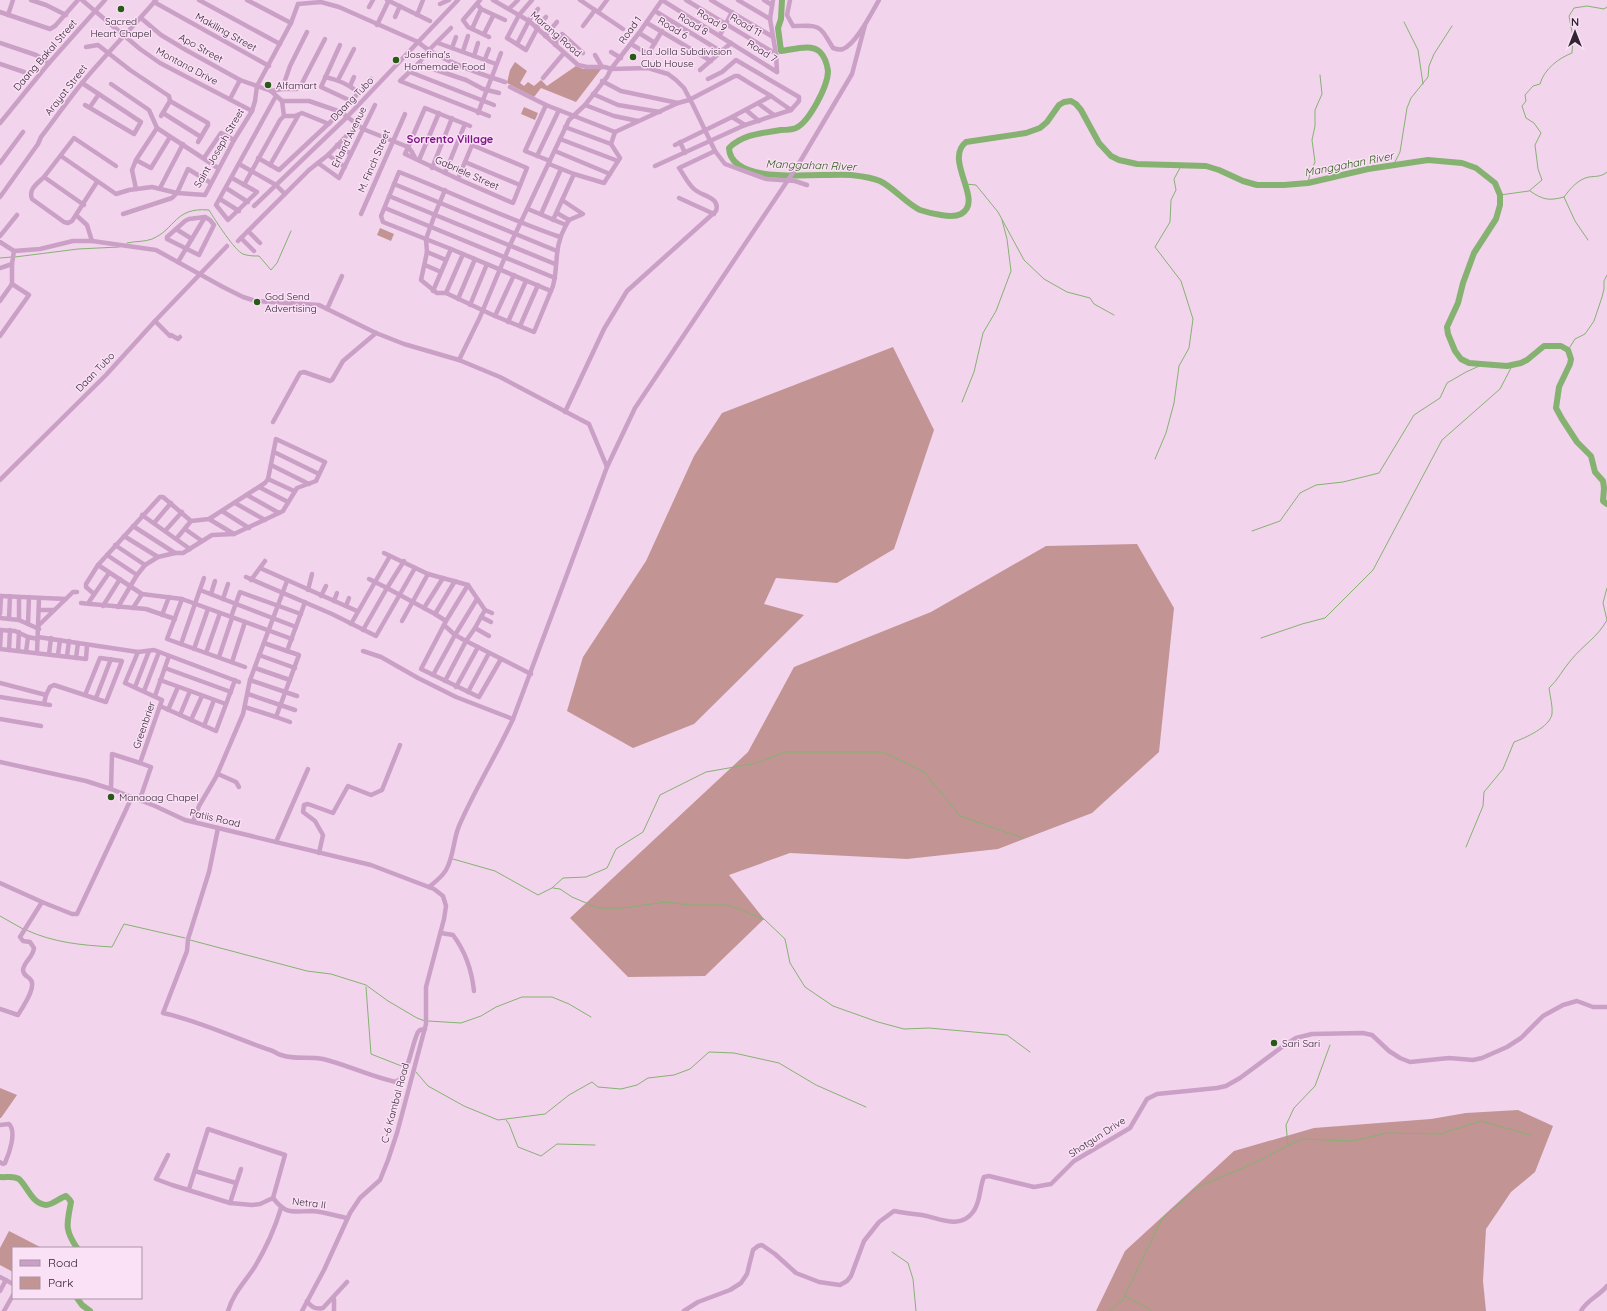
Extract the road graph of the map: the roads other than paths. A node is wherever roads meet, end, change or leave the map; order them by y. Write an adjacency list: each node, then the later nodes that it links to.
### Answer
1 (13, 0): 41 (street)
2 (31, 0): 42 (street)
3 (78, 0): 42 (street)
4 (82, 0): 38 (street, Montana Drive)
5 (105, 0): 38 (street, Daang Bakal Street)
6 (199, 0): 80 (street)
7 (247, 0): 55 (street)
8 (373, 0): 31 (street)
9 (388, 0): 32 (street); 57 (street)
10 (449, 0): 30 (street)
11 (458, 0): 74 (street, Daang Tubo)
12 (493, 0): 34 (street, Marang Road)
13 (518, 0): 34 (street)
14 (532, 0): 44 (street)
15 (580, 0): 36 (street)
16 (607, 0): 36 (street)
17 (662, 0): 39 (street, Road 1); 68 (street, Road 9)
18 (686, 0): 56 (street, Road 11)
19 (711, 0): 40 (street)
20 (738, 0): 49 (street)
21 (764, 0): 29 (street)
22 (796, 0): 28 (street)
23 (879, 0): 58 (street)
24 (155, 1): 48 (street, Arayat Street); 107 (street, Makiling Street)
25 (421, 1): 43 (street)
26 (296, 2): 55 (street); 57 (street)
27 (479, 2): 33 (street); 62 (street)
28 (790, 2): 58 (street)
29 (772, 3): 49 (street)
30 (440, 4)
31 (370, 6)
32 (400, 6): 43 (street); 46 (street)
33 (481, 9): 45 (street); 62 (street)
34 (509, 9): 44 (street, Marang Road)
35 (538, 9): 52 (street)
36 (597, 11): 59 (street); 63 (street)
37 (0, 12): 41 (street)
38 (95, 12): 67 (street, Montana Drive); 103 (street, Daang Bakal Street)
39 (654, 12): 54 (street, Road 1); 92 (street, Road 8)
40 (732, 12): 56 (street); 72 (street)
41 (8, 15): 42 (street)
42 (66, 15)
43 (416, 15): 51 (street)
44 (519, 15): 52 (street, Marang Road); 81 (street)
45 (493, 16): 50 (street); 62 (street)
46 (394, 17)
47 (546, 17): 61 (street)
48 (141, 18): 67 (street, Arayat Street); 121 (street, Apo Street)
49 (770, 19): 72 (street)
50 (505, 20)
51 (430, 21)
52 (529, 21): 61 (street, Marang Road); 81 (street)
53 (557, 22): 70 (street)
54 (647, 22): 65 (street, Road 6); 66 (street, Road 1)
55 (291, 23): 80 (street)
56 (726, 24): 68 (street); 97 (street, Road 11)
57 (377, 25): 74 (street)
58 (865, 25): 317 (street)
59 (584, 26)
60 (451, 28): 76 (street)
61 (537, 28): 70 (street, Marang Road); 81 (street)
62 (472, 29)
63 (623, 29)
64 (307, 32): 130 (street)
65 (662, 32): 78 (street); 102 (street, Road 6)
66 (639, 33): 78 (street); 82 (street, Road 1)
67 (123, 35): 93 (street, Arayat Street); 139 (street, Montana Drive)
68 (720, 35): 79 (street, Road 9)
69 (468, 36): 90 (street)
70 (545, 36): 84 (street, Marang Road)
71 (456, 37): 86 (street)
72 (773, 37): 97 (street)
73 (325, 39): 130 (street)
74 (418, 42): 89 (street); 166 (street, Daang Tubo)
75 (0, 43): 103 (street)
76 (438, 43): 86 (street); 89 (street)
77 (478, 43): 99 (street)
78 (655, 43): 82 (street)
79 (731, 43): 92 (street, Road 7); 97 (street, Road 7)
80 (280, 44): 107 (street)
81 (516, 44)
82 (632, 44): 100 (street, Road 1)
83 (340, 45): 114 (street)
84 (555, 45): 95 (street, Marang Road); 96 (street)
85 (86, 47): 93 (street)
86 (452, 48): 90 (street)
87 (354, 49): 122 (street)
88 (489, 49): 101 (street)
89 (428, 51): 105 (street); 116 (street)
90 (463, 51): 99 (street)
91 (611, 52): 100 (street)
92 (722, 52): 102 (street, Road 7)
93 (108, 53): 125 (street, Arayat Street); 141 (street)
94 (501, 53): 106 (street)
95 (564, 53): 108 (street, Marang Road); 117 (street)
96 (583, 53)
97 (776, 54)
98 (595, 55): 108 (street)
99 (474, 56): 101 (street)
100 (621, 58): 110 (street, Road 1)
101 (485, 59): 106 (street)
102 (711, 61): 109 (street, Road 7)
103 (49, 63): 170 (street, Daang Bakal Street)
104 (0, 64): 111 (street)
105 (418, 64): 112 (street); 131 (street)
106 (496, 64): 116 (street)
107 (269, 66): 127 (street)
108 (602, 66): 110 (street, Marang Road)
109 (700, 70)
110 (610, 71): 123 (street, Road 1); 140 (street)
111 (24, 72)
112 (410, 72): 143 (street); 158 (street)
113 (722, 72): 119 (street); 120 (street); 153 (street)
114 (325, 77): 122 (street); 144 (street)
115 (354, 77): 128 (street)
116 (491, 77): 124 (street); 131 (street)
117 (542, 78)
118 (371, 79): 133 (street)
119 (708, 79)
120 (726, 79): 138 (street); 140 (street)
121 (240, 80): 127 (street, Apo Street); 139 (street)
122 (338, 80): 128 (street)
123 (603, 80): 136 (street, Road 1); 145 (street)
124 (505, 82)
125 (82, 83): 135 (street); 236 (street, Arayat Street)
126 (111, 84): 177 (street)
127 (257, 86): 132 (street, Apo Street); 154 (street, Saint Joseph Street)
128 (350, 86): 133 (street)
129 (510, 87): 149 (street)
130 (282, 89): 132 (street)
131 (487, 90): 134 (street); 143 (street)
132 (271, 91): 137 (street)
133 (359, 93): 144 (street)
134 (499, 93)
135 (98, 94): 135 (street)
136 (593, 94): 150 (street, Road 1); 156 (street)
137 (276, 96): 142 (street); 206 (street)
138 (771, 96): 146 (street); 153 (street)
139 (230, 99): 154 (street, Montana Drive)
140 (689, 100): 145 (street); 179 (street)
141 (170, 101): 141 (street)
142 (282, 101): 155 (street); 161 (street)
143 (482, 101): 148 (street); 158 (street)
144 (351, 102): 155 (street)
145 (678, 103): 156 (street)
146 (759, 104): 152 (street); 160 (street)
147 (375, 105): 178 (street, Erland Avenue)
148 (494, 105)
149 (546, 105): 151 (street); 197 (street)
150 (585, 105): 164 (street, Road 1); 168 (street)
151 (559, 110): 164 (street); 197 (street)
152 (746, 110): 165 (street); 169 (street)
153 (791, 110): 160 (street)
154 (252, 111): 184 (street, Saint Joseph Street)
155 (341, 112): 166 (street); 171 (street)
156 (660, 112): 168 (street)
157 (438, 113): 167 (street); 190 (street); 200 (street)
158 (478, 113): 163 (street)
159 (405, 114): 185 (street, M. Finch Street)
160 (774, 115): 169 (street)
161 (284, 116): 162 (street); 199 (street)
162 (298, 116): 171 (street); 208 (street)
163 (489, 116)
164 (574, 116): 176 (street, Road 1); 181 (street)
165 (732, 117): 174 (street); 179 (street)
166 (347, 118): 173 (street); 226 (street, Daang Tubo)
167 (452, 118): 172 (street); 213 (street)
168 (638, 121): 181 (street)
169 (759, 121): 174 (street)
170 (0, 123)
171 (329, 124): 208 (street)
172 (465, 124): 175 (street); 216 (street)
173 (357, 125): 178 (street); 189 (street)
174 (745, 125): 186 (street)
175 (470, 126)
176 (565, 127): 183 (street, Road 1); 188 (street)
177 (157, 128): 182 (street); 201 (street)
178 (363, 129): 185 (street); 194 (street, Erland Avenue)
179 (706, 131): 186 (street); 193 (street)
180 (23, 132): 205 (street)
181 (615, 132): 188 (street)
182 (170, 137): 187 (street); 201 (street)
183 (560, 139): 191 (street, Road 1); 202 (street)
184 (234, 140): 198 (street); 212 (street, Saint Joseph Street)
185 (392, 140): 190 (street); 249 (street, M. Finch Street)
186 (710, 142): 192 (street); 193 (street)
187 (183, 144): 198 (street); 229 (street)
188 (611, 144): 202 (street)
189 (337, 145): 194 (street); 195 (street)
190 (407, 147): 200 (street)
191 (555, 151): 204 (street, Road 1); 218 (street)
192 (715, 151): 228 (street); 252 (street)
193 (685, 153): 211 (street)
194 (351, 154): 210 (street, Erland Avenue)
195 (328, 155): 207 (street); 210 (street)
196 (61, 156): 209 (street); 219 (street); 222 (street)
197 (537, 156): 204 (street)
198 (204, 158): 212 (street)
199 (258, 158): 208 (street); 215 (street)
200 (417, 159): 213 (street, Gabriele Street)
201 (136, 160): 231 (street)
202 (618, 161): 218 (street)
203 (465, 162): 221 (street); 227 (street); 227 (street)
204 (549, 162): 214 (street); 245 (street, Road 1)
205 (0, 163)
206 (239, 164): 215 (street); 220 (street)
207 (318, 164): 210 (street, Erland Avenue); 234 (street)
208 (270, 165)
209 (116, 166)
210 (345, 166)
211 (655, 166)
212 (218, 168): 223 (street, Saint Joseph Street)
213 (432, 168): 216 (street, Gabriele Street)
214 (561, 169): 217 (street); 251 (street)
215 (252, 170): 225 (street); 226 (street)
216 (445, 173): 221 (street, Gabriele Street)
217 (574, 174): 218 (street); 239 (street)
218 (610, 174)
219 (44, 177): 242 (street); 254 (street)
220 (232, 178): 225 (street); 230 (street)
221 (458, 179): 227 (street, Gabriele Street)
222 (97, 182): 231 (street); 242 (street)
223 (211, 183): 233 (street, Saint Joseph Street); 233 (street)
224 (394, 184): 232 (street); 235 (street); 241 (street)
225 (244, 185): 240 (street)
226 (276, 185): 234 (street); 243 (street, Daang Tubo)
227 (520, 185)
228 (807, 185)
229 (160, 188): 231 (street); 233 (street)
230 (226, 188): 238 (street); 240 (street)
231 (136, 189)
232 (445, 190): 241 (street); 257 (street)
233 (177, 193): 248 (street)
234 (285, 194): 261 (street)
235 (389, 196): 244 (street); 250 (street)
236 (0, 197)
237 (679, 198): 252 (street)
238 (220, 199): 246 (street); 246 (street)
239 (562, 200): 247 (street); 258 (street)
240 (248, 202): 246 (street)
241 (440, 202): 250 (street); 262 (street)
242 (84, 204): 254 (street)
243 (254, 206)
244 (385, 208): 259 (street); 266 (street)
245 (528, 209): 251 (street); 257 (street, Road 1)
246 (239, 210)
247 (556, 213): 256 (street); 258 (street)
248 (123, 214)
249 (361, 214)
250 (435, 214): 259 (street); 270 (street)
251 (541, 214): 256 (street)
252 (714, 214): 313 (street)
253 (17, 215): 263 (street)
254 (76, 215): 267 (street)
255 (205, 217): 260 (street); 265 (street); 272 (street)
256 (553, 220): 258 (street)
257 (521, 223): 262 (street, Road 1); 264 (street)
258 (568, 223): 264 (street)
259 (430, 226): 266 (street); 279 (street)
260 (176, 229): 265 (street); 272 (street)
261 (248, 231): 269 (street); 275 (street)
262 (515, 234): 270 (street, Road 1); 276 (street)
263 (0, 236)
264 (560, 237): 276 (street)
265 (192, 239): 272 (street)
266 (426, 239): 273 (street); 277 (street)
267 (92, 241): 274 (street); 282 (street)
268 (0, 242): 274 (street)
269 (260, 243)
270 (510, 245): 279 (street, Road 1); 285 (street)
271 (227, 246): 290 (street, Daan Tubo)
272 (186, 248): 282 (street)
273 (451, 248): 278 (street); 281 (street)
274 (14, 251): 283 (street)
275 (254, 251)
276 (557, 251): 285 (street)
277 (427, 252): 281 (street); 286 (street)
278 (463, 254): 280 (street); 299 (street)
279 (505, 257): 288 (street, Road 1); 293 (street)
280 (475, 259): 284 (street); 300 (street)
281 (446, 260): 289 (street)
282 (178, 262): 290 (street)
283 (12, 264): 287 (street); 295 (street)
284 (487, 264): 288 (street); 302 (street)
285 (555, 264): 293 (street)
286 (424, 265): 289 (street); 297 (street)
287 (0, 268)
288 (500, 269): 291 (street); 304 (street, Road 1)
289 (441, 272): 297 (street)
290 (200, 274): 303 (street); 306 (street, Daan Tubo)
291 (514, 275): 294 (street); 305 (street)
292 (342, 276): 303 (street)
293 (555, 278): 298 (street)
294 (526, 281): 296 (street); 307 (street)
295 (12, 284): 301 (street); 310 (street)
296 (538, 285): 298 (street); 308 (street)
297 (433, 291): 299 (street)
298 (550, 291): 308 (street)
299 (446, 293): 300 (street)
300 (458, 299): 302 (street)
301 (0, 301)
302 (470, 305): 304 (street)
303 (327, 309): 309 (street)
304 (483, 311): 305 (street); 312 (street, Road 1)
305 (495, 316): 307 (street)
306 (155, 320): 311 (street); 320 (street, Daan Tubo)
307 (508, 322): 308 (street)
308 (520, 326)
309 (376, 333): 312 (street); 314 (street)
310 (0, 336)
311 (180, 337)
312 (459, 360): 313 (street)
313 (566, 412): 317 (street)
314 (273, 422)
315 (274, 452): 316 (street); 318 (street); 318 (street)
316 (271, 465): 319 (street); 321 (street)
317 (607, 467): 483 (street)
318 (319, 474): 321 (street)
319 (268, 479): 322 (street); 323 (street)
320 (0, 480)
321 (309, 484): 323 (street)
322 (259, 487): 324 (street); 325 (street)
323 (294, 491): 325 (street)
324 (247, 495): 327 (street); 330 (street)
325 (288, 502): 330 (street)
326 (171, 503): 329 (street); 331 (street); 335 (street)
327 (234, 503): 328 (street); 333 (street)
328 (222, 511): 332 (street); 337 (street)
329 (182, 512): 334 (street); 339 (street)
330 (279, 513): 333 (street)
331 (142, 515): 335 (street); 336 (street)
332 (209, 519): 334 (street); 340 (street)
333 (265, 520): 337 (street)
334 (191, 521): 338 (street)
335 (154, 523): 339 (street)
336 (133, 526): 341 (street); 346 (street)
337 (249, 528): 340 (street)
338 (185, 529): 342 (street); 343 (street)
339 (165, 530): 342 (street)
340 (234, 534): 343 (street)
341 (124, 536): 344 (street); 350 (street)
342 (177, 538): 345 (street)
343 (202, 541): 345 (street)
344 (116, 545): 348 (street); 354 (street)
345 (190, 549): 346 (street)
346 (175, 553): 350 (street)
347 (384, 553): 349 (street)
348 (107, 555): 353 (street); 360 (street)
349 (390, 556): 352 (street); 369 (street)
350 (158, 557): 354 (street)
351 (265, 561): 355 (street)
352 (404, 561): 356 (street); 375 (street)
353 (98, 565): 357 (street); 381 (street)
354 (145, 565): 360 (street)
355 (260, 568): 366 (street); 368 (street)
356 (415, 568): 359 (street); 384 (street)
357 (109, 572): 365 (street); 381 (street)
358 (312, 574): 377 (street)
359 (428, 574): 363 (street); 399 (street)
360 (137, 575): 374 (street)
361 (246, 577): 366 (street)
362 (204, 578): 376 (street)
363 (443, 578): 370 (street); 410 (street)
364 (369, 579): 369 (street)
365 (120, 580): 374 (street); 404 (street)
366 (251, 580): 379 (street)
367 (215, 581): 383 (street)
368 (287, 581): 377 (street); 379 (street)
369 (375, 582): 375 (street); 414 (street)
370 (455, 582): 372 (street); 419 (street)
371 (228, 584): 395 (street)
372 (468, 585): 396 (street); 431 (street)
373 (326, 586): 387 (street)
374 (131, 587): 382 (street); 407 (street)
375 (387, 588): 384 (street); 439 (street)
376 (200, 590): 383 (street); 402 (street)
377 (308, 590): 387 (street)
378 (78, 592): 393 (street)
379 (282, 592): 398 (street); 405 (street)
380 (337, 593): 397 (street)
381 (94, 594): 401 (street)
382 (142, 594): 390 (street); 408 (street)
383 (211, 594): 395 (street)
384 (398, 595): 399 (street); 439 (street)
385 (0, 596): 386 (street); 417 (street)
386 (10, 596): 388 (street); 425 (street)
387 (321, 596): 397 (street)
388 (19, 597): 389 (street); 427 (street)
389 (29, 597): 391 (street); 432 (street)
390 (169, 597): 394 (street); 420 (street)
391 (39, 598): 393 (street); 411 (street)
392 (349, 598): 406 (street)
393 (66, 599): 412 (street)
394 (182, 599): 402 (street); 426 (street)
395 (223, 599): 403 (street)
396 (477, 599): 413 (street); 442 (street)
397 (334, 601): 406 (street)
398 (304, 602): 418 (street); 433 (street)
399 (412, 602): 410 (street); 428 (street)
400 (81, 603): 401 (street)
401 (90, 604): 404 (street)
402 (195, 604): 409 (street); 453 (street)
403 (235, 604): 405 (street); 421 (street); 424 (street)
404 (103, 606): 407 (street)
405 (277, 606): 418 (street); 424 (street)
406 (346, 606): 414 (street)
407 (118, 607): 408 (street)
408 (133, 608): 420 (street)
409 (208, 608): 415 (street); 457 (street)
410 (424, 608): 419 (street)
411 (39, 610): 412 (street); 434 (street)
412 (54, 610): 434 (street)
413 (486, 610): 416 (street); 422 (street)
414 (357, 612): 433 (street)
415 (220, 613): 421 (street); 467 (street)
416 (492, 613)
417 (0, 614)
418 (300, 614): 435 (street)
419 (435, 614): 431 (street)
420 (162, 615): 426 (street)
421 (232, 617): 429 (street); 475 (street)
422 (481, 617): 430 (street); 436 (street)
423 (0, 618): 425 (street)
424 (272, 618): 435 (street); 440 (street)
425 (9, 619): 427 (street)
426 (175, 619): 453 (street)
427 (19, 620): 432 (street)
428 (402, 621)
429 (245, 622): 440 (street); 478 (street)
430 (491, 622)
431 (445, 623): 442 (street); 484 (street)
432 (28, 624): 434 (street)
433 (351, 624): 439 (street)
434 (38, 627): 445 (street)
435 (296, 627): 447 (street)
436 (475, 628): 443 (street); 450 (street)
437 (0, 630): 438 (street); 456 (street)
438 (10, 630): 441 (street); 458 (street)
439 (363, 630)
440 (268, 631): 447 (street); 452 (street)
441 (18, 632): 444 (street); 459 (street)
442 (454, 635): 450 (street); 484 (street)
443 (489, 636)
444 (28, 638): 445 (street); 463 (street)
445 (38, 638): 446 (street); 466 (street)
446 (51, 638): 448 (street); 469 (street)
447 (292, 639): 461 (street)
448 (60, 640): 449 (street); 470 (street)
449 (69, 641): 451 (street); 472 (street)
450 (466, 641): 455 (street); 488 (street)
451 (78, 642): 454 (street); 474 (street)
452 (264, 643): 461 (street); 471 (street)
453 (181, 644): 457 (street)
454 (88, 645): 464 (street); 474 (street)
455 (478, 647): 468 (street); 492 (street)
456 (0, 649): 458 (street)
457 (194, 649): 467 (street)
458 (9, 650): 459 (street)
459 (18, 651): 463 (street)
460 (149, 651): 464 (street); 465 (street); 490 (street)
461 (287, 651): 482 (street)
462 (363, 651): 519 (street)
463 (26, 652): 466 (street)
464 (138, 652): 490 (street)
465 (159, 652): 473 (street); 493 (street)
466 (37, 653): 469 (street)
467 (206, 653): 475 (street)
468 (489, 653): 476 (street); 497 (street)
469 (49, 654): 470 (street)
470 (58, 655): 472 (street)
471 (259, 655): 481 (street); 482 (street)
472 (67, 656): 474 (street)
473 (169, 656): 480 (street); 495 (street)
474 (76, 658)
475 (219, 658): 478 (street)
476 (501, 658): 483 (street); 497 (street)
477 (111, 659): 500 (street); 505 (street); 505 (street)
478 (232, 662): 479 (street)
479 (245, 667)
480 (165, 668): 485 (street); 495 (street)
481 (255, 668): 486 (street); 487 (street)
482 (295, 668): 487 (street)
483 (530, 674): 519 (street)
484 (432, 675): 488 (street)
485 (160, 680): 491 (street); 501 (street)
486 (250, 680): 496 (street); 498 (street)
487 (290, 680): 496 (street)
488 (445, 681): 492 (street)
489 (0, 684): 499 (street)
490 (135, 687): 493 (street)
491 (178, 687): 494 (street); 513 (street)
492 (456, 687): 497 (street)
493 (144, 691): 501 (street)
494 (190, 691): 502 (street); 515 (street)
495 (231, 692): 508 (street)
496 (286, 692): 503 (street); 510 (street)
497 (468, 692)
498 (248, 694): 510 (street); 512 (street)
499 (46, 695): 500 (street); 507 (street)
500 (86, 695): 505 (street)
501 (155, 696): 511 (street, Greenbrier)
502 (202, 696): 506 (street); 518 (street)
503 (297, 696)
504 (0, 697): 507 (street)
505 (96, 698)
506 (214, 700): 508 (street); 522 (street)
507 (44, 704): 509 (street)
508 (226, 704): 522 (street)
509 (50, 705)
510 (281, 705): 514 (street); 516 (street)
511 (160, 706): 513 (street); 525 (street, Greenbrier)
512 (245, 707): 516 (street); 527 (street)
513 (168, 710): 515 (street)
514 (296, 710)
515 (180, 715): 518 (street)
516 (276, 717): 520 (street)
517 (0, 719): 521 (street)
518 (191, 720): 522 (street)
519 (512, 720): 537 (street)
520 (290, 722)
521 (41, 726)
522 (204, 726)
523 (400, 745): 535 (street)
524 (0, 762): 529 (street, Patiis Road)
525 (140, 763): 529 (street, Greenbrier); 531 (street)
526 (308, 769): 534 (street)
527 (218, 774): 528 (street); 532 (street)
528 (239, 786)
529 (111, 789): 530 (street, Patiis Road)
530 (132, 796): 531 (street, Patiis Road); 538 (street)
531 (140, 799): 532 (street, Patiis Road)
532 (193, 822): 533 (street, Patiis Road)
533 (218, 828): 534 (street, Patiis Road); 543 (street)
534 (276, 842): 535 (street, Patiis Road)
535 (319, 853): 537 (street, Patiis Road)
536 (0, 883): 538 (street)
537 (429, 887): 539 (street, C-6 Kambal Road)
538 (42, 902): 542 (street)
539 (441, 933): 540 (street); 543 (street, C-6 Kambal Road)
540 (474, 991)
541 (1607, 1007): 568 (street, Shotgun Drive)
542 (0, 1009)
543 (426, 1027): 554 (street, C-6 Kambal Road)
544 (0, 1125): 546 (street)
545 (168, 1155): 550 (street)
546 (0, 1162)
547 (241, 1169): 549 (street)
548 (195, 1170): 549 (street); 550 (street); 551 (street)
549 (236, 1183): 552 (street)
550 (189, 1189): 552 (street)
551 (273, 1198): 552 (street); 553 (street, Netra II)
552 (230, 1202)
553 (281, 1208): 554 (street, Netra II); 565 (street)
554 (347, 1218): 563 (street, C-6 Kambal Road)
555 (0, 1277): 556 (street)
556 (6, 1280): 558 (street); 560 (street)
557 (347, 1282): 563 (street)
558 (12, 1283)
559 (1607, 1286): 569 (street)
560 (0, 1291)
561 (12, 1297): 564 (street)
562 (334, 1299): 567 (street)
563 (307, 1301): 566 (street, C-6 Kambal Road)
564 (4, 1311)
565 (228, 1311)
566 (302, 1311)
567 (334, 1311)
568 (684, 1311)
569 (1581, 1311)

